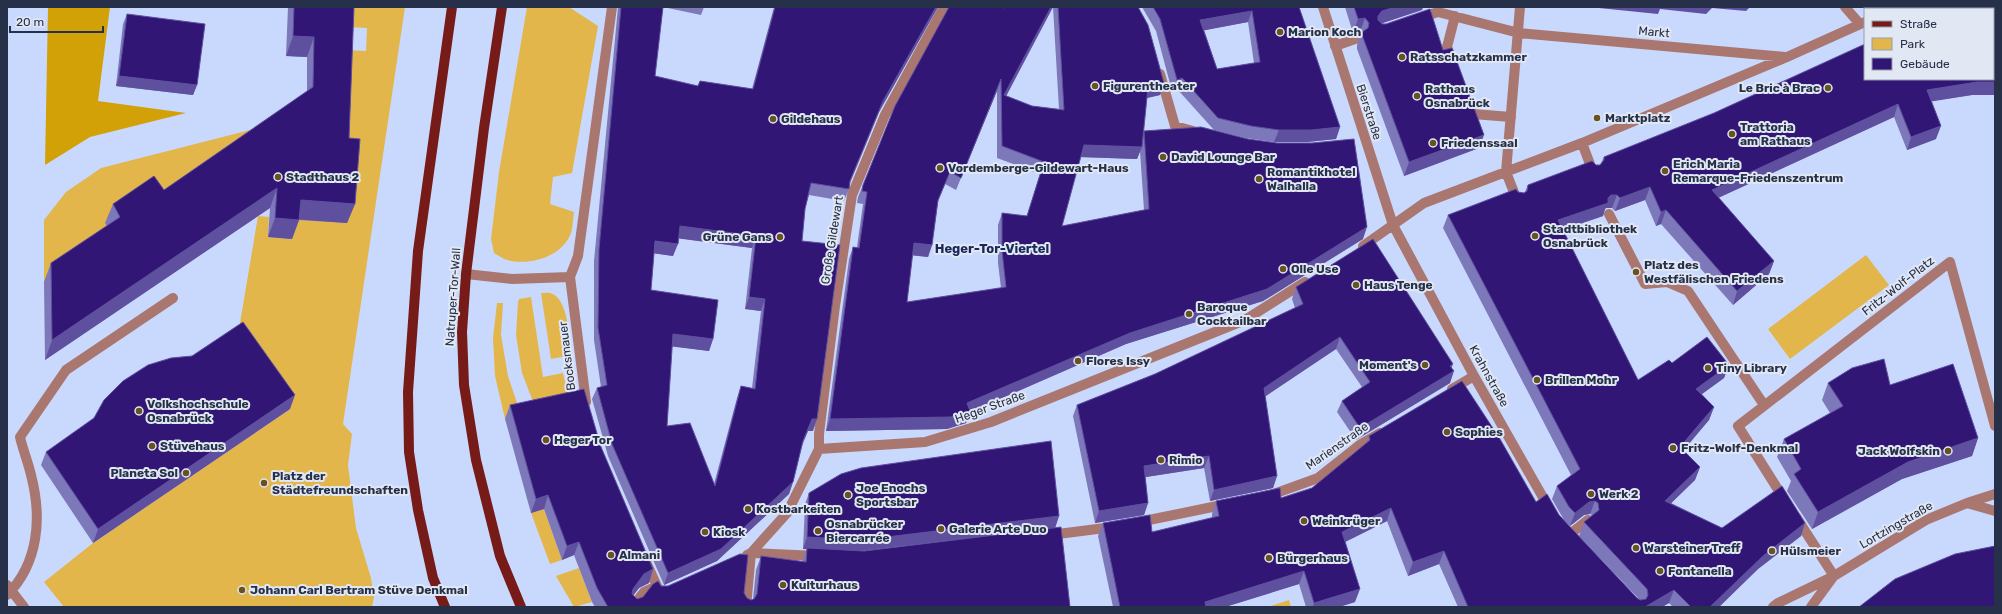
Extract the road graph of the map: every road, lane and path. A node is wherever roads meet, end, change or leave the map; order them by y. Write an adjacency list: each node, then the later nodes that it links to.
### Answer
1 (452, 7): 57 (main road)
2 (502, 7): 27 (main road, Natruper-Tor-Wall)
3 (612, 7): 28 (street, Bocksmauer)
4 (944, 7): 37 (street, Große Gildewart)
5 (1323, 7): 13 (street, Bierstraße)
6 (1520, 7): 11 (street)
7 (1845, 7): 10 (street)
8 (1455, 16): 9 (street, Markt); 11 (street, Markt); 14 (street)
9 (1409, 22)
10 (1862, 22): 15 (street)
11 (1519, 33): 15 (street, Markt); 18 (street)
12 (1358, 38): 13 (street)
13 (1335, 46): 25 (street, Bierstraße)
14 (1449, 52)
15 (1786, 57): 20 (street)
16 (1158, 65): 19 (street)
17 (1470, 108): 18 (street)
18 (1511, 117): 21 (street)
19 (1205, 134)
20 (1582, 143): 21 (street); 22 (street)
21 (1506, 172): 23 (street); 25 (street)
22 (1593, 172)
23 (1517, 200)
24 (1610, 214): 33 (street)
25 (1392, 225): 26 (street); 31 (street, Krahnstraße)
26 (1354, 252)
27 (466, 274): 28 (street); 58 (main road, Natruper-Tor-Wall)
28 (570, 277): 34 (street, Bocksmauer)
29 (1313, 278): 37 (street, Heger Straße)
30 (173, 298): 53 (street)
31 (1474, 376): 32 (street); 43 (street, Krahnstraße)
32 (1442, 396)
33 (1764, 405): 35 (street, Fritz-Wolf-Platz); 51 (street)
34 (588, 409)
35 (1995, 426)
36 (1388, 428): 39 (street, Marienstraße)
37 (819, 449): 48 (street)
38 (1995, 494): 41 (street, Lortzingstraße)
39 (1258, 498)
40 (1236, 503): 46 (street)
41 (1967, 503): 42 (street); 51 (street, Lortzingstraße)
42 (1995, 511)
43 (1555, 518)
44 (1588, 520): 45 (street)
45 (1569, 535)
46 (1038, 536)
47 (642, 551): 52 (street)
48 (751, 552): 49 (street); 50 (street); 60 (street)
49 (826, 557)
50 (737, 559)
51 (1834, 576): 61 (street, Lortzingstraße); 62 (street, Lortzingstraße)
52 (657, 586): 54 (street); 59 (street)
53 (9, 590): 56 (street)
54 (667, 591)
55 (646, 600): 59 (street)
56 (24, 607)
57 (445, 607)
58 (521, 607)
59 (632, 607)
60 (746, 607)
61 (1773, 607)
62 (1811, 607)

